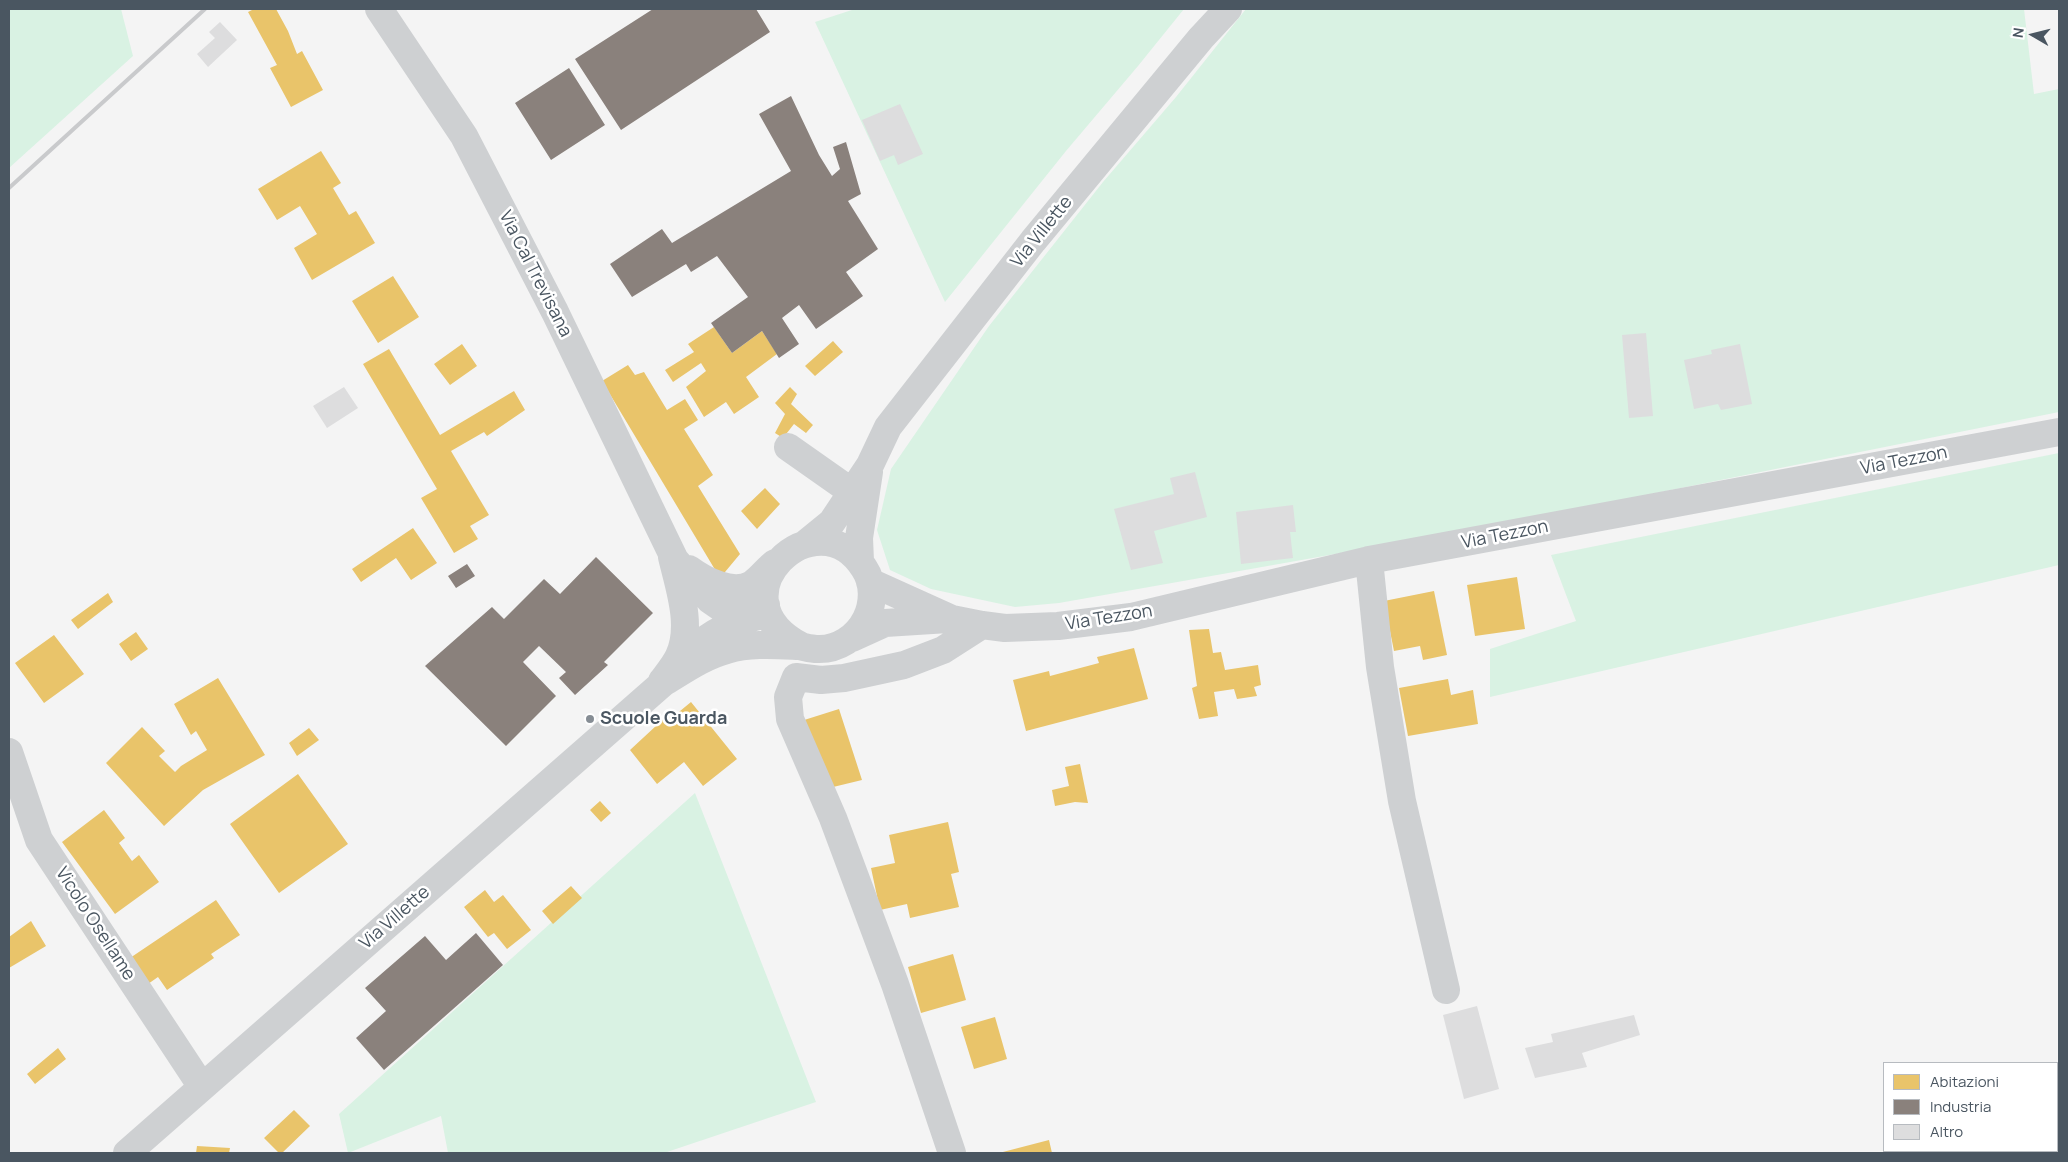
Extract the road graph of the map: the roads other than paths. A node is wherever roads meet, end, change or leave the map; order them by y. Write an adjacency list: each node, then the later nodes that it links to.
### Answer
1 (379, 9): 8 (street, Via Cal Trevisana)
2 (1228, 9): 5 (street, Via Villette)
3 (2059, 432): 10 (street, Via Tezzon)
4 (788, 447): 6 (street)
5 (870, 465): 6 (street, Via Villette); 11 (street, Via Villette)
6 (852, 492): 7 (street, Via Villette)
7 (805, 544): 9 (street, Via Villette); 11 (street, Via Villette)
8 (673, 555): 9 (street); 12 (street, Via Cal Trevisana); 17 (street, Via Cal Trevisana)
9 (781, 557): 12 (street)
10 (1369, 560): 14 (street, Via Tezzon); 19 (street)
11 (865, 571): 13 (street, Via Tezzon); 15 (street, Via Villette)
12 (767, 610): 16 (street, Via Villette); 17 (street, Via Villette)
13 (952, 619): 14 (street, Via Tezzon); 15 (street, Via Tezzon)
14 (982, 626): 22 (street)
15 (851, 638): 16 (street, Via Villette)
16 (801, 646): 17 (street, Via Villette)
17 (661, 685): 20 (street, Via Villette)
18 (9, 752): 20 (street, Vicolo Osellame)
19 (1446, 990)
20 (202, 1087): 21 (street, Via Villette)
21 (126, 1153)
22 (952, 1153)

